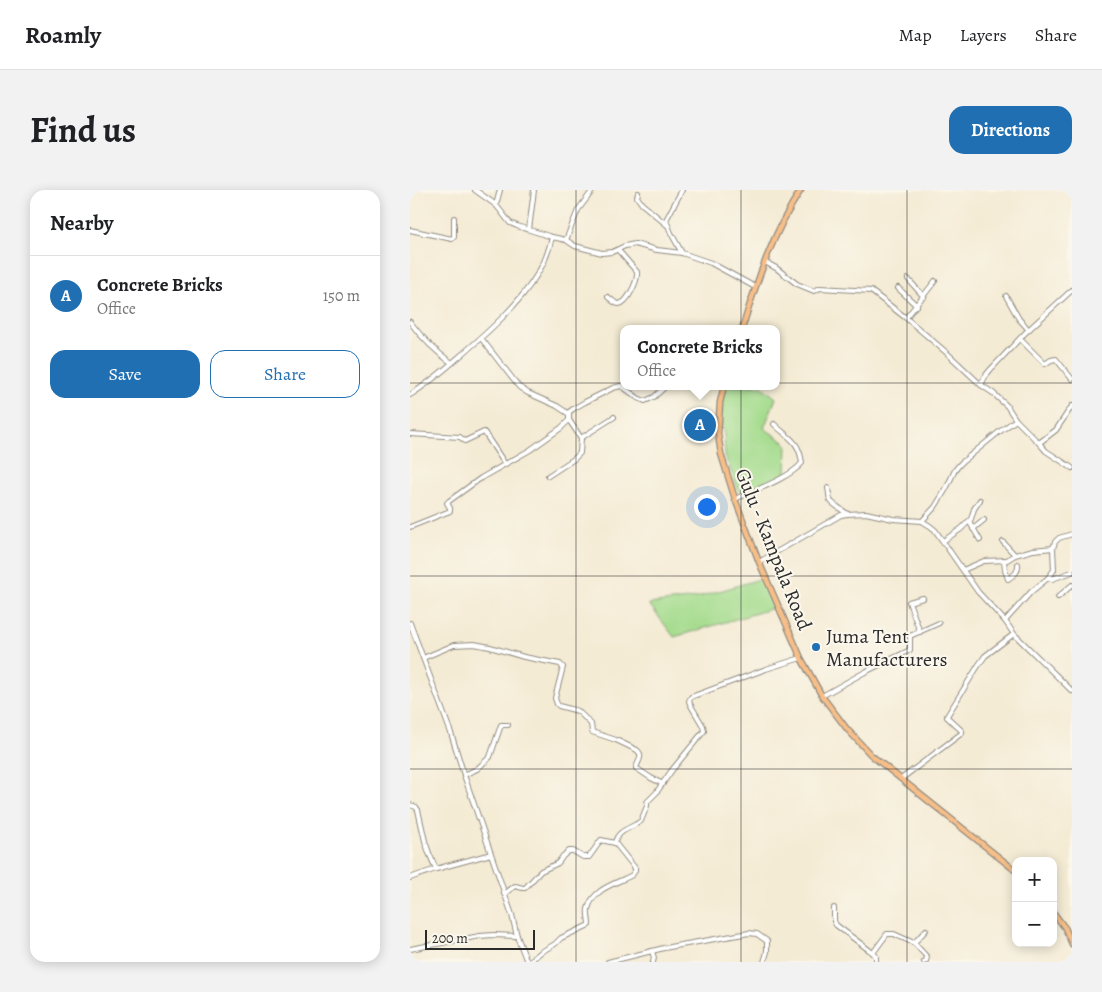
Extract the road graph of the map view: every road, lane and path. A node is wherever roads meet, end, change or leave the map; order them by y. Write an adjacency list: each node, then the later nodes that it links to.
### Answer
1 (475, 190): 8 (street)
2 (500, 190): 8 (street)
3 (534, 190): 11 (street)
4 (593, 190): 14 (street)
5 (682, 190): 10 (street)
6 (801, 190): 17 (main road)
7 (638, 193): 10 (street)
8 (496, 205): 11 (street)
9 (454, 218): 12 (street)
10 (668, 226): 16 (street)
11 (529, 229): 13 (street)
12 (410, 230)
13 (552, 237): 14 (street); 31 (street)
14 (566, 240): 15 (street)
15 (618, 250): 16 (street); 25 (street)
16 (682, 254): 20 (street)
17 (765, 262): 20 (main road); 27 (street)
18 (908, 279): 23 (street)
19 (935, 281): 23 (street)
20 (756, 287): 29 (main road)
21 (898, 288): 26 (street)
22 (1072, 290): 30 (street)
23 (924, 296): 26 (street)
24 (1006, 296): 30 (street)
25 (608, 297)
26 (916, 306): 27 (street)
27 (906, 318): 35 (street)
28 (410, 322): 33 (street)
29 (743, 325)
30 (1028, 330): 32 (street)
31 (481, 338): 33 (street); 42 (street)
32 (1020, 339): 34 (street); 35 (street)
33 (452, 363): 40 (street)
34 (1072, 379)
35 (982, 385): 45 (street)
36 (620, 386): 42 (street)
37 (628, 390): 38 (street)
38 (662, 390)
39 (723, 390): 54 (main road, Gulu - Kampala Road)
40 (410, 395)
41 (1072, 407): 49 (street)
42 (569, 414): 44 (street)
43 (614, 418): 48 (street)
44 (569, 420): 48 (street); 50 (street)
45 (1016, 420): 49 (street); 58 (street)
46 (774, 424): 54 (street)
47 (410, 434): 50 (street)
48 (581, 438): 52 (street)
49 (1039, 443): 51 (street)
50 (505, 464): 60 (street)
51 (1072, 468)
52 (548, 476)
53 (828, 488): 56 (street)
54 (735, 499): 69 (main road, Gulu - Kampala Road)
55 (980, 500): 59 (street)
56 (846, 514): 58 (street); 69 (street)
57 (984, 520): 61 (street)
58 (922, 521): 64 (street)
59 (969, 521): 61 (street); 64 (street)
60 (410, 527)
61 (973, 529): 63 (street)
62 (1072, 534): 66 (street)
63 (980, 540)
64 (942, 541): 71 (street)
65 (1003, 542): 67 (street)
66 (1054, 548): 67 (street); 73 (street)
67 (1016, 555): 68 (street)
68 (1004, 560): 70 (street); 71 (street)
69 (759, 562): 83 (main road, Gulu - Kampala Road)
70 (1018, 564)
71 (963, 570): 77 (street)
72 (1072, 572): 73 (street)
73 (1048, 578): 77 (street)
74 (1072, 585): 75 (street)
75 (1058, 597)
76 (923, 598): 80 (street)
77 (1005, 621): 81 (street)
78 (410, 623): 82 (street)
79 (939, 623): 80 (street)
80 (920, 632): 85 (street)
81 (1014, 634): 84 (street); 88 (street)
82 (423, 658): 87 (street); 89 (street)
83 (801, 658): 85 (main road, Gulu - Kampala Road); 89 (street)
84 (1072, 691)
85 (822, 696): 88 (main road, Gulu - Kampala Road)
86 (508, 725): 87 (street)
87 (464, 775): 92 (street)
88 (901, 779): 93 (main road, Gulu - Kampala Road)
89 (663, 784): 91 (street)
90 (410, 805): 94 (street)
91 (615, 843): 96 (street); 106 (street)
92 (491, 854): 94 (street); 96 (street)
93 (1012, 868)
94 (436, 869): 95 (street)
95 (410, 878)
96 (504, 894): 100 (street)
97 (834, 908): 105 (street)
98 (1057, 917): 102 (main road)
99 (926, 930): 101 (street)
100 (517, 936): 103 (street); 106 (street)
101 (914, 944): 105 (street); 111 (street)
102 (1072, 944)
103 (410, 949)
104 (652, 951): 107 (street); 108 (street); 109 (street)
105 (873, 954): 110 (street)
106 (528, 962)
107 (608, 962)
108 (653, 962)
109 (764, 962)
110 (876, 962)
111 (924, 962)

